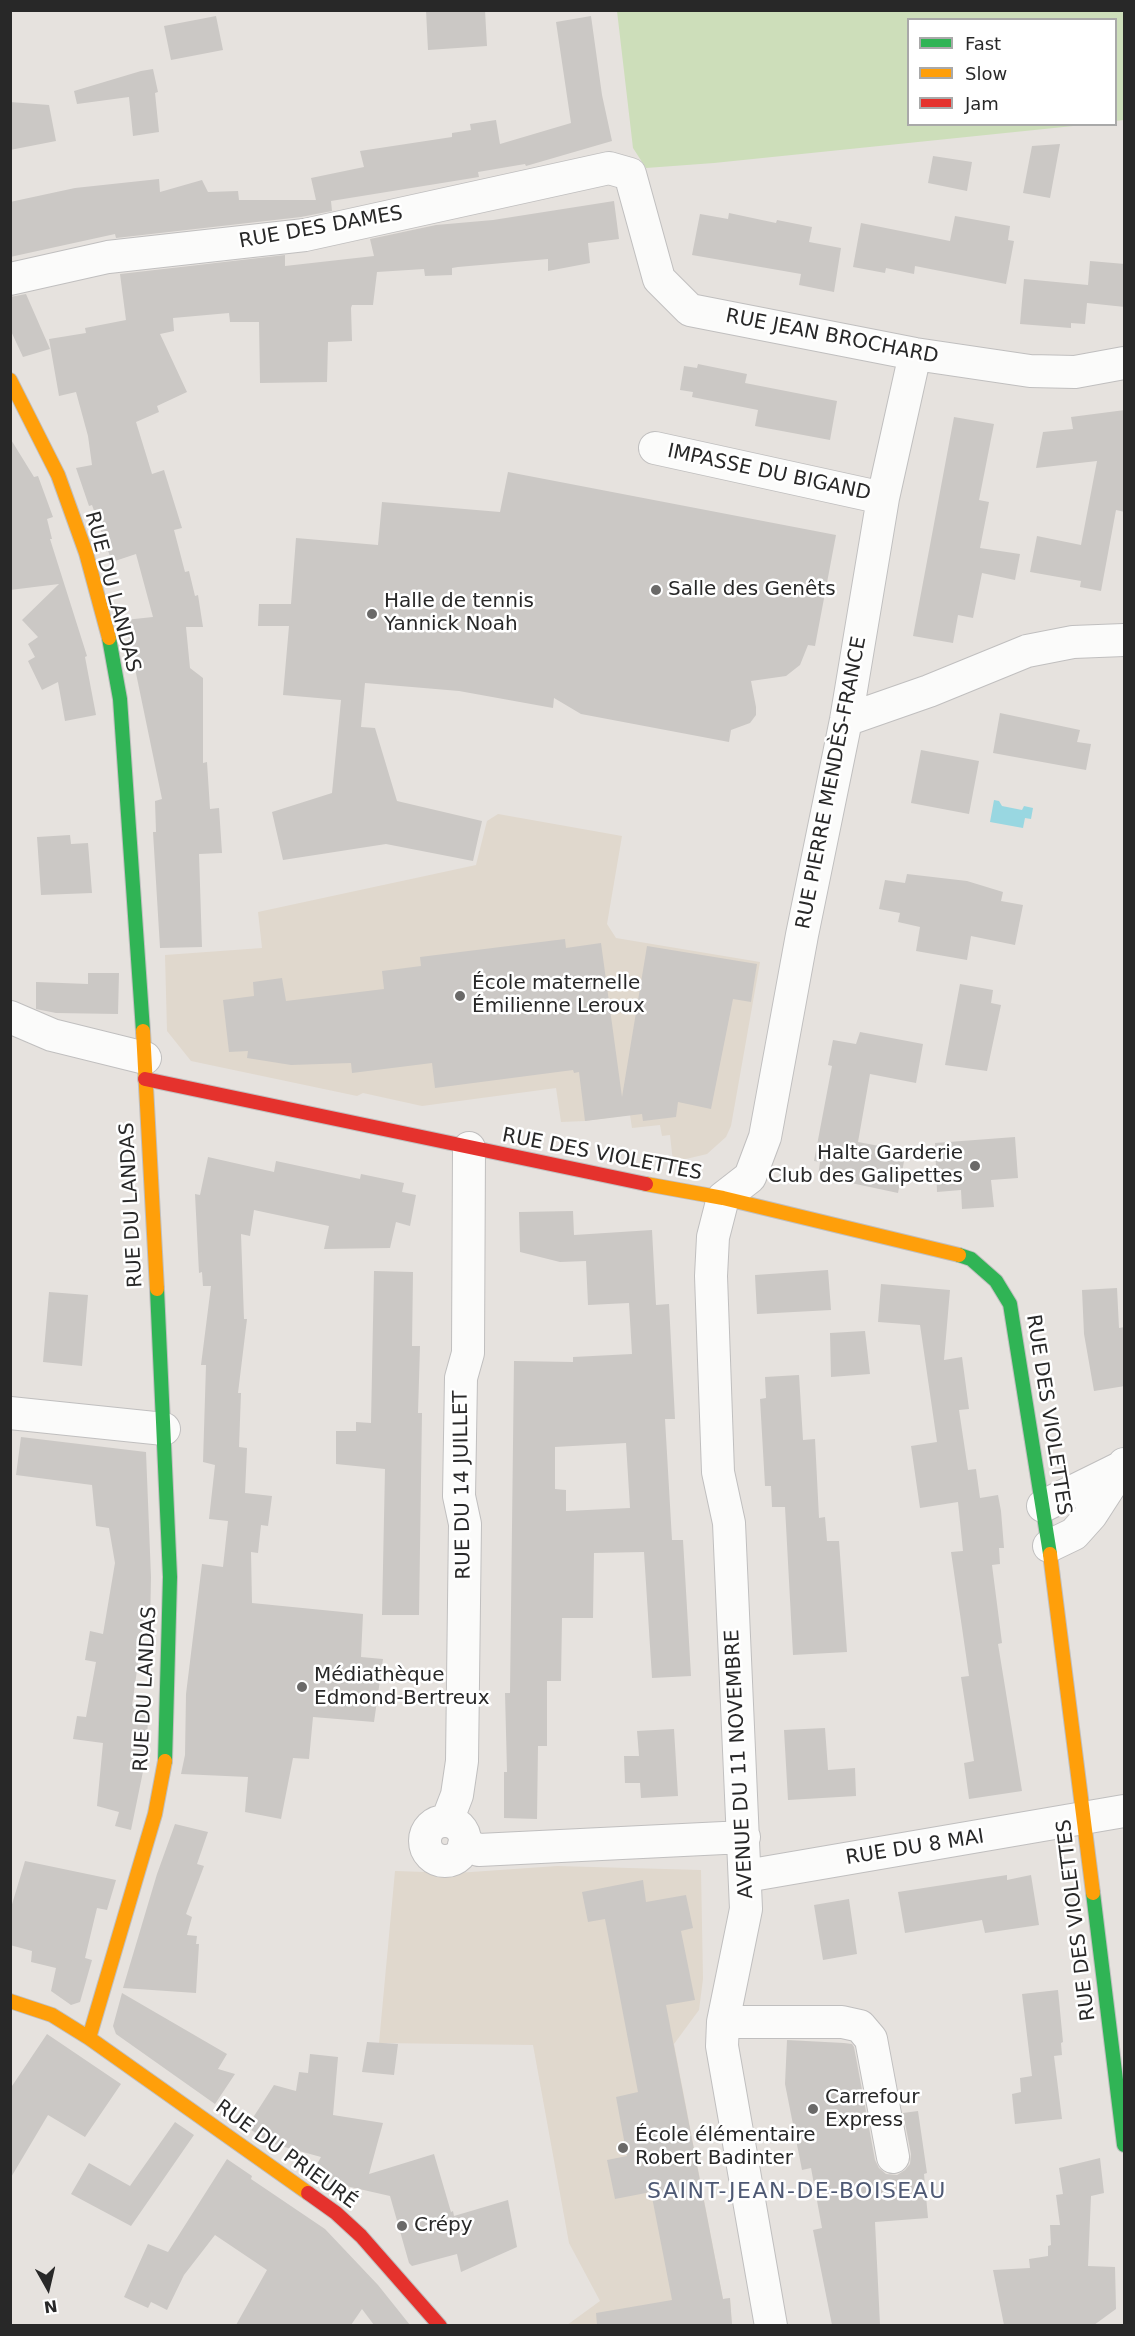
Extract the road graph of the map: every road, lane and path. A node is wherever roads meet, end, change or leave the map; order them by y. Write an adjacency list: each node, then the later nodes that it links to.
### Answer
1 (630, 174): 2 (street, RUE DES DAMES); 3 (street, RUE JEAN BROCHARD)
2 (10, 279)
3 (915, 354): 4 (street, RUE JEAN BROCHARD); 7 (street, RUE PIERRE MENDÈS-FRANCE)
4 (1125, 363)
5 (10, 380): 11 (street, RUE DU LANDAS)
6 (655, 448): 7 (street, IMPASSE DU BIGAND)
7 (883, 498): 9 (street, RUE PIERRE MENDÈS-FRANCE)
8 (1125, 640): 9 (street)
9 (846, 720): 13 (street, RUE PIERRE MENDÈS-FRANCE)
10 (10, 1017): 11 (street)
11 (145, 1069): 12 (street, RUE DES VIOLETTES); 15 (street, RUE DU LANDAS)
12 (469, 1148): 13 (street, RUE DES VIOLETTES); 21 (street, RUE DU 14 JUILLET)
13 (723, 1198): 17 (street, RUE DES VIOLETTES); 21 (street, AVENUE DU 11 NOVEMBRE)
14 (10, 1413): 15 (street)
15 (164, 1429): 25 (street, RUE DU LANDAS)
16 (1124, 1465): 17 (street); 18 (street)
17 (1043, 1506): 18 (street, RUE DES VIOLETTES)
18 (1049, 1546): 20 (street, RUE DES VIOLETTES)
19 (1125, 1811): 20 (street, RUE DU 8 MAI)
20 (1085, 1820): 22 (street, RUE DU 8 MAI); 26 (street, RUE DES VIOLETTES)
21 (744, 1838): 22 (street, AVENUE DU 11 NOVEMBRE)
22 (746, 1876): 24 (street, AVENUE DU 11 NOVEMBRE)
23 (10, 2001): 25 (street, RUE DU PRIEURÉ)
24 (723, 2022): 27 (street); 29 (street, AVENUE DU 11 NOVEMBRE)
25 (89, 2038): 28 (street, RUE DU PRIEURÉ)
26 (1125, 2145)
27 (893, 2157)
28 (440, 2325)
29 (771, 2325)

